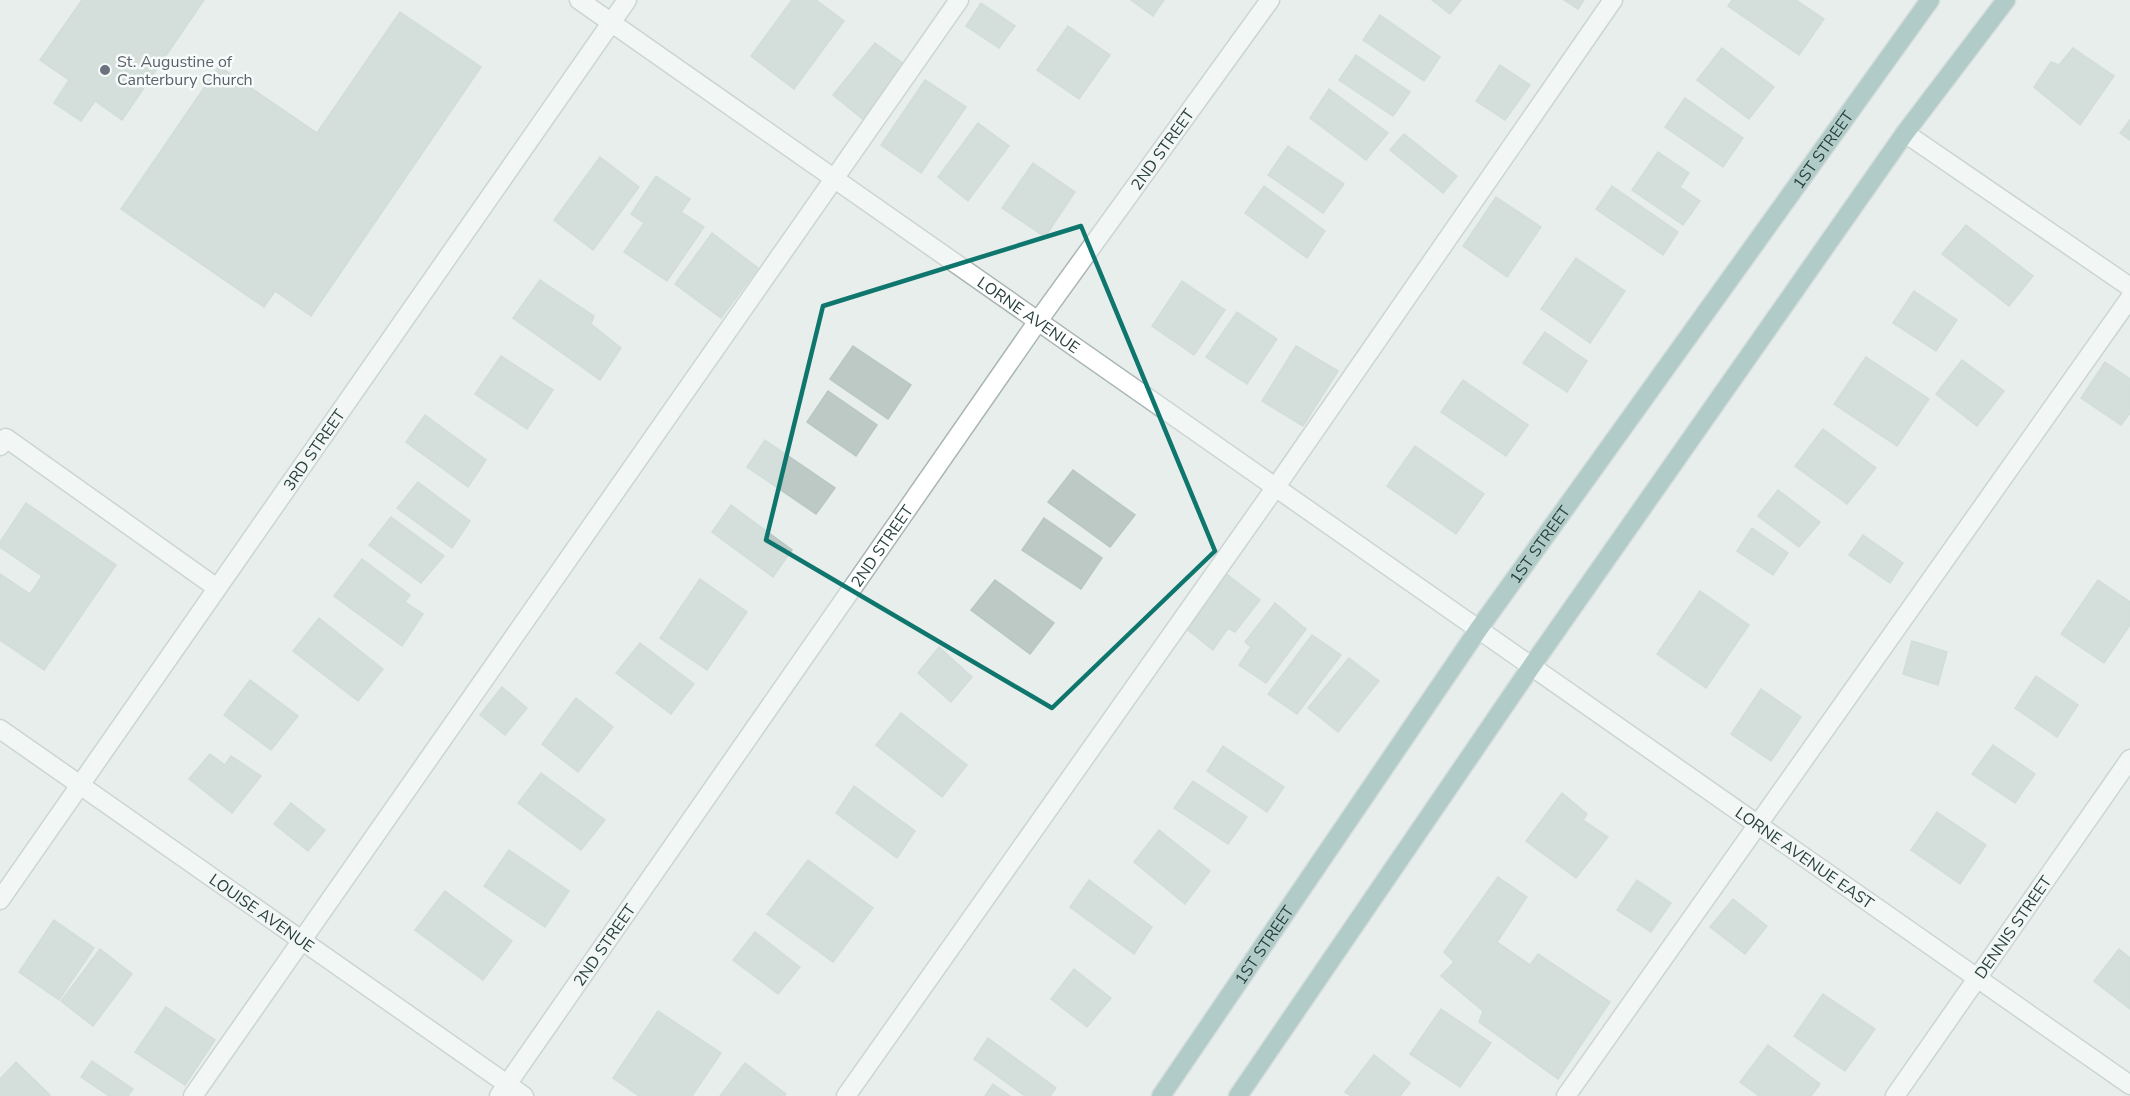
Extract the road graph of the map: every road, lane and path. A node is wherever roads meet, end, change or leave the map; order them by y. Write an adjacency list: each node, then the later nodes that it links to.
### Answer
1 (579, 0): 8 (street, LORNE AVENUE)
2 (627, 0): 8 (street, 3RD STREET)
3 (959, 0): 10 (street)
4 (1270, 0): 13 (street, 2ND STREET)
5 (1613, 0): 15 (street)
6 (1930, 0): 17 (main road, 1ST STREET)
7 (2006, 0): 9 (main road)
8 (611, 22): 10 (street, LORNE AVENUE); 16 (street, 3RD STREET)
9 (1905, 133): 11 (street); 18 (main road)
10 (834, 179): 13 (street, LORNE AVENUE); 24 (street)
11 (2130, 287)
12 (2130, 298): 22 (street)
13 (1038, 321): 15 (street, LORNE AVENUE); 27 (street, 2ND STREET)
14 (0, 446): 16 (street)
15 (1275, 488): 17 (street, LORNE AVENUE); 30 (street)
16 (217, 588): 21 (street, 3RD STREET)
17 (1478, 630): 18 (street, LORNE AVENUE EAST); 31 (main road, 1ST STREET)
18 (1531, 667): 22 (street, LORNE AVENUE EAST); 32 (main road)
19 (0, 729): 21 (street, LOUISE AVENUE)
20 (2130, 759): 25 (street, DENNIS STREET)
21 (80, 785): 23 (street, 3RD STREET); 24 (street, LOUISE AVENUE)
22 (1758, 825): 25 (street, LORNE AVENUE EAST); 33 (street)
23 (0, 900)
24 (302, 941): 27 (street, LOUISE AVENUE); 28 (street)
25 (1977, 978): 26 (street, LORNE AVENUE EAST); 34 (street, DENNIS STREET)
26 (2130, 1084)
27 (503, 1090): 29 (street, LOUISE AVENUE)
28 (193, 1096)
29 (524, 1096)
30 (846, 1096)
31 (1161, 1096)
32 (1238, 1096)
33 (1566, 1096)
34 (1895, 1096)

